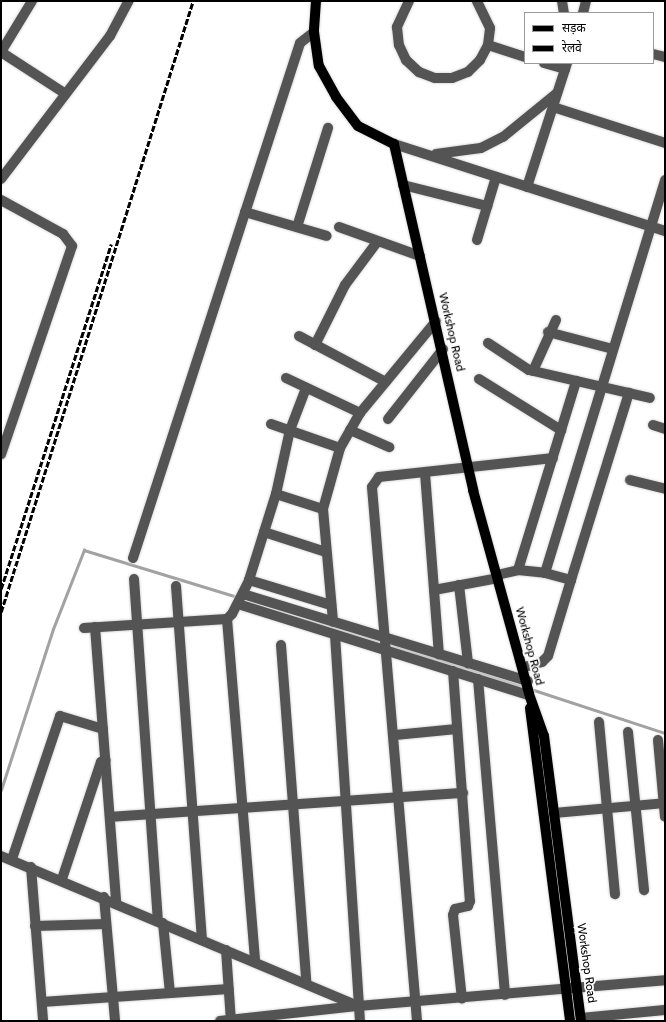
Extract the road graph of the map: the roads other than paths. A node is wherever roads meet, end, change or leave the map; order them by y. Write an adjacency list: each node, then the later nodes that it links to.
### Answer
1 (32, 1): 12 (street)
2 (129, 1): 19 (street)
3 (316, 1): 10 (main road)
4 (409, 1): 11 (street)
5 (477, 1): 11 (street)
6 (562, 1): 8 (street)
7 (586, 1): 9 (street)
8 (564, 12)
9 (582, 12)
10 (314, 32): 23 (main road); 32 (street)
11 (488, 45): 14 (street)
12 (1, 52): 19 (street)
13 (654, 54): 15 (street)
14 (524, 57)
15 (665, 58)
16 (551, 64): 17 (street)
17 (566, 66): 18 (street)
18 (557, 92): 20 (street); 24 (street)
19 (66, 94): 26 (street)
20 (552, 107): 22 (street); 29 (street)
21 (328, 128): 34 (street)
22 (665, 143)
23 (394, 144): 24 (street); 28 (main road, Workshop Road)
24 (424, 154): 25 (street)
25 (496, 177): 29 (street); 31 (street)
26 (1, 179)
27 (665, 180): 33 (street)
28 (403, 185): 31 (street); 40 (main road, Workshop Road)
29 (527, 187): 33 (street)
30 (1, 200): 68 (street)
31 (487, 206): 38 (street)
32 (245, 212): 34 (street); 78 (street)
33 (650, 226): 36 (street); 47 (street)
34 (297, 227): 37 (street)
35 (339, 227): 39 (street)
36 (665, 231)
37 (327, 236)
38 (477, 240)
39 (377, 242): 40 (street); 46 (street)
40 (420, 256): 42 (main road, Workshop Road)
41 (556, 320): 43 (street)
42 (436, 322): 48 (main road, Workshop Road); 53 (street)
43 (548, 332): 47 (street); 49 (street)
44 (299, 336): 46 (street)
45 (488, 343): 49 (street)
46 (315, 345): 53 (street)
47 (613, 348): 54 (street)
48 (443, 349): 59 (street); 70 (main road, Workshop Road)
49 (533, 371): 52 (street)
50 (286, 378): 55 (street)
51 (479, 379): 65 (street)
52 (576, 381): 54 (street); 65 (street)
53 (386, 382): 58 (street)
54 (602, 387): 56 (street); 80 (street)
55 (306, 388): 58 (street); 63 (street)
56 (629, 393): 57 (street); 84 (street)
57 (650, 398)
58 (360, 413): 64 (street)
59 (388, 420)
60 (271, 424): 63 (street)
61 (653, 425): 62 (street)
62 (665, 429)
63 (290, 430): 67 (street); 74 (street)
64 (350, 430): 66 (street); 67 (street)
65 (561, 430): 69 (street)
66 (389, 446)
67 (340, 448): 75 (street)
68 (1, 454)
69 (553, 458): 70 (street); 79 (street)
70 (468, 469): 71 (street); 81 (main road, Workshop Road)
71 (425, 473): 87 (street); 98 (street)
72 (630, 480): 73 (street)
73 (665, 489)
74 (276, 494): 75 (street); 76 (street)
75 (322, 509): 77 (street)
76 (264, 532): 77 (street); 83 (street)
77 (326, 552): 89 (street)
78 (133, 558)
79 (518, 570): 80 (street); 81 (street)
80 (545, 572): 84 (street)
81 (498, 576): 85 (street); 101 (main road, Workshop Road)
82 (134, 579): 93 (street)
83 (249, 580): 88 (street); 89 (street)
84 (571, 580): 101 (street)
85 (459, 585): 87 (street); 100 (street)
86 (176, 586): 91 (street)
87 (434, 590): 99 (street)
88 (241, 599): 90 (street); 92 (street); 96 (street)
89 (331, 605): 92 (street)
90 (227, 619): 91 (street); 118 (street)
91 (179, 622): 93 (street); 120 (street)
92 (333, 622): 98 (street)
93 (138, 624): 94 (street); 122 (street)
94 (95, 627): 95 (street); 106 (street)
95 (84, 628)
96 (335, 635): 98 (street); 114 (street)
97 (281, 645): 116 (street)
98 (388, 645): 99 (street); 102 (street); 109 (street)
99 (439, 654): 100 (street)
100 (468, 663): 104 (street)
101 (524, 667): 104 (main road, Workshop Road)
102 (453, 671): 103 (street); 107 (street)
103 (478, 679): 104 (street); 145 (street)
104 (529, 690): 121 (main road, Workshop Road); 141 (main road, Workshop Road)
105 (599, 722): 119 (street)
106 (103, 728): 111 (street); 126 (street)
107 (458, 729): 109 (street); 112 (street)
108 (628, 732): 117 (street)
109 (395, 735): 113 (street)
110 (658, 740): 115 (street)
111 (106, 760): 123 (street); 128 (street)
112 (463, 793): 113 (street); 147 (street)
113 (400, 797): 114 (street); 149 (street)
114 (344, 800): 116 (street); 150 (street)
115 (664, 803): 117 (street); 124 (street)
116 (294, 804): 118 (street); 140 (street)
117 (635, 806): 119 (street); 129 (street)
118 (243, 807): 120 (street); 138 (street)
119 (607, 808): 121 (street); 130 (street)
120 (194, 811): 122 (street); 136 (street)
121 (554, 813): 142 (main road, Workshop Road)
122 (153, 814): 123 (street); 133 (street)
123 (110, 816): 132 (street)
124 (665, 817)
125 (1, 856): 126 (street)
126 (12, 859): 127 (street)
127 (31, 867): 128 (street); 135 (street)
128 (62, 879): 131 (street)
129 (644, 890)
130 (615, 894)
131 (104, 897): 132 (street); 134 (street)
132 (116, 903): 133 (street)
133 (160, 922): 136 (street); 144 (street)
134 (106, 924): 135 (street); 146 (street)
135 (35, 926): 148 (street)
136 (202, 940): 137 (street)
137 (226, 950): 138 (street); 143 (street)
138 (255, 962): 140 (street)
139 (665, 980): 142 (street)
140 (306, 981): 150 (street)
141 (565, 988): 142 (street); 145 (street); 160 (main road, Workshop Road)
142 (577, 988): 153 (main road, Workshop Road)
143 (229, 989): 144 (street); 157 (street)
144 (170, 993): 146 (street)
145 (505, 995): 147 (street)
146 (114, 998): 148 (street); 155 (street)
147 (462, 999): 149 (street)
148 (42, 1002): 154 (street)
149 (415, 1003): 150 (street); 159 (street)
150 (358, 1006): 152 (street); 158 (street)
151 (665, 1010): 153 (street)
152 (287, 1018): 157 (street)
153 (581, 1020)
154 (43, 1021)
155 (115, 1021)
156 (220, 1021): 157 (street)
157 (231, 1021)
158 (360, 1021)
159 (417, 1021)
160 (570, 1021)

